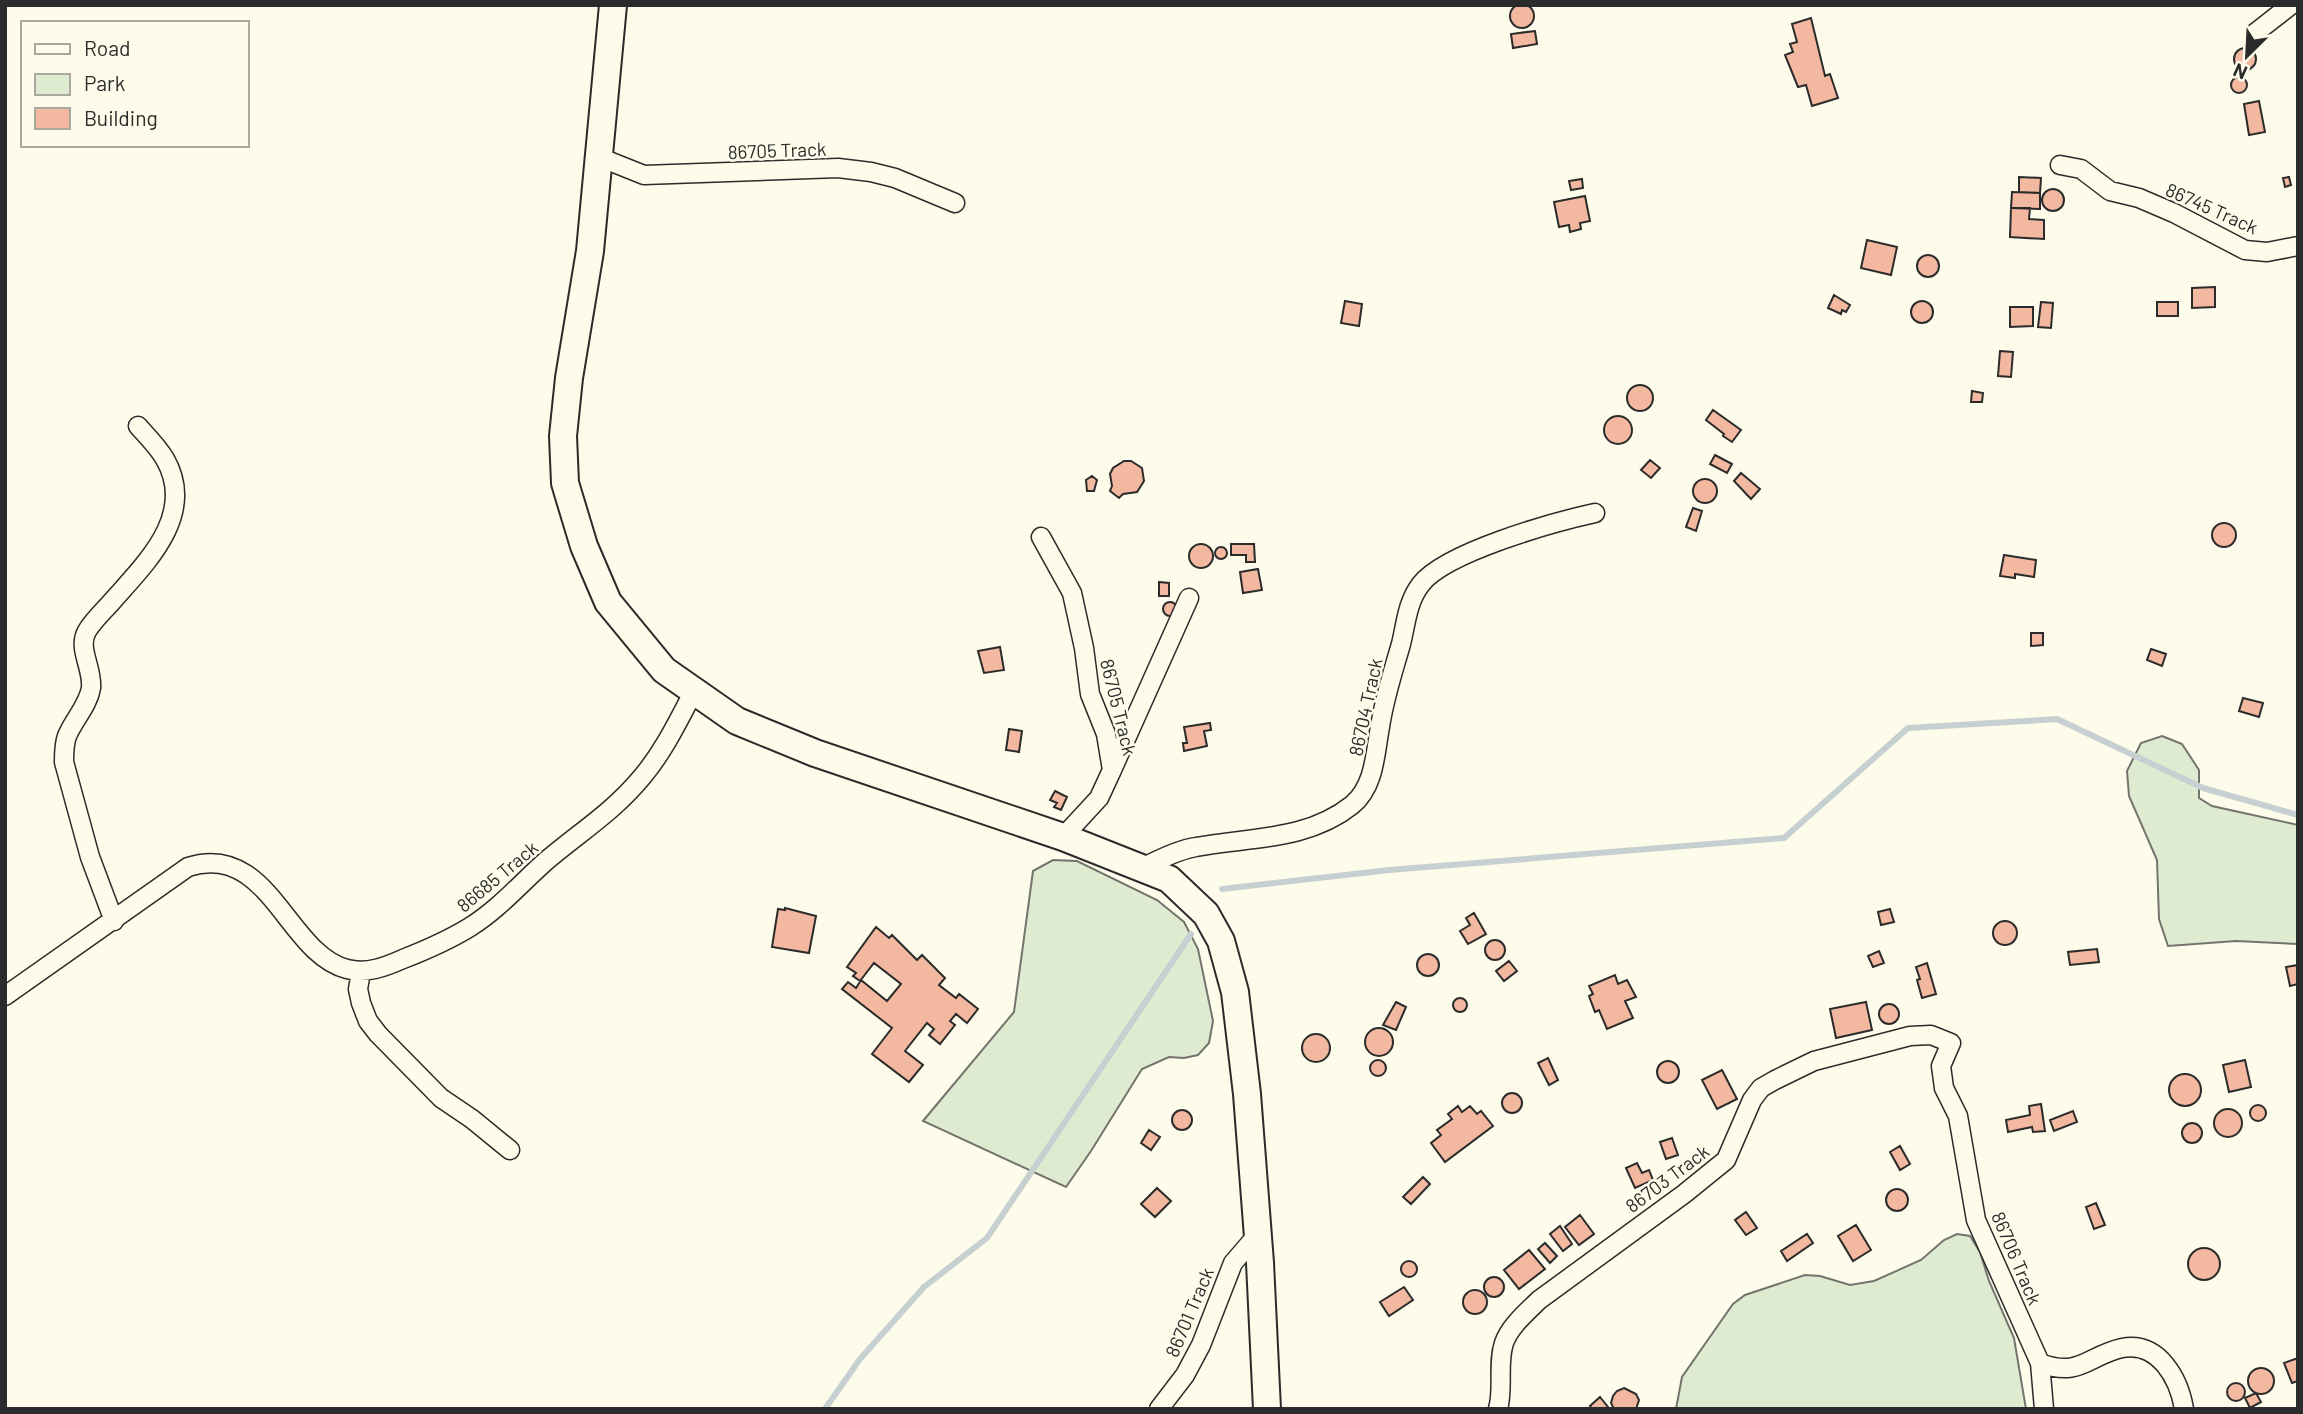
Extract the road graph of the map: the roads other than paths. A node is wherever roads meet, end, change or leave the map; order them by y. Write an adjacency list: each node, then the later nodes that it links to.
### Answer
1 (613, 5): 4 (street)
2 (2291, 5): 3 (street)
3 (2255, 33)
4 (598, 157): 6 (street, 86705 Track); 12 (street)
5 (2060, 165): 7 (street, 86745 Track)
6 (955, 203)
7 (2298, 246)
8 (138, 426): 16 (street)
9 (1595, 513): 15 (street, 86704 Track)
10 (1041, 537): 13 (street, 86705 Track)
11 (1189, 598): 13 (street)
12 (694, 691): 14 (street); 17 (street, 86685 Track)
13 (1112, 771): 14 (street, 86705 Track)
14 (1063, 838): 15 (street)
15 (1141, 868): 21 (street)
16 (114, 921): 17 (street); 18 (street)
17 (359, 981): 20 (street)
18 (5, 996)
19 (1951, 1043): 22 (street, 86706 Track); 25 (street, 86703 Track)
20 (510, 1150)
21 (1258, 1234): 23 (street, 86701 Track); 24 (street)
22 (2040, 1363): 26 (street, 86706 Track); 27 (street)
23 (1159, 1409)
24 (1267, 1409)
25 (1497, 1409)
26 (2044, 1409)
27 (2184, 1409)

